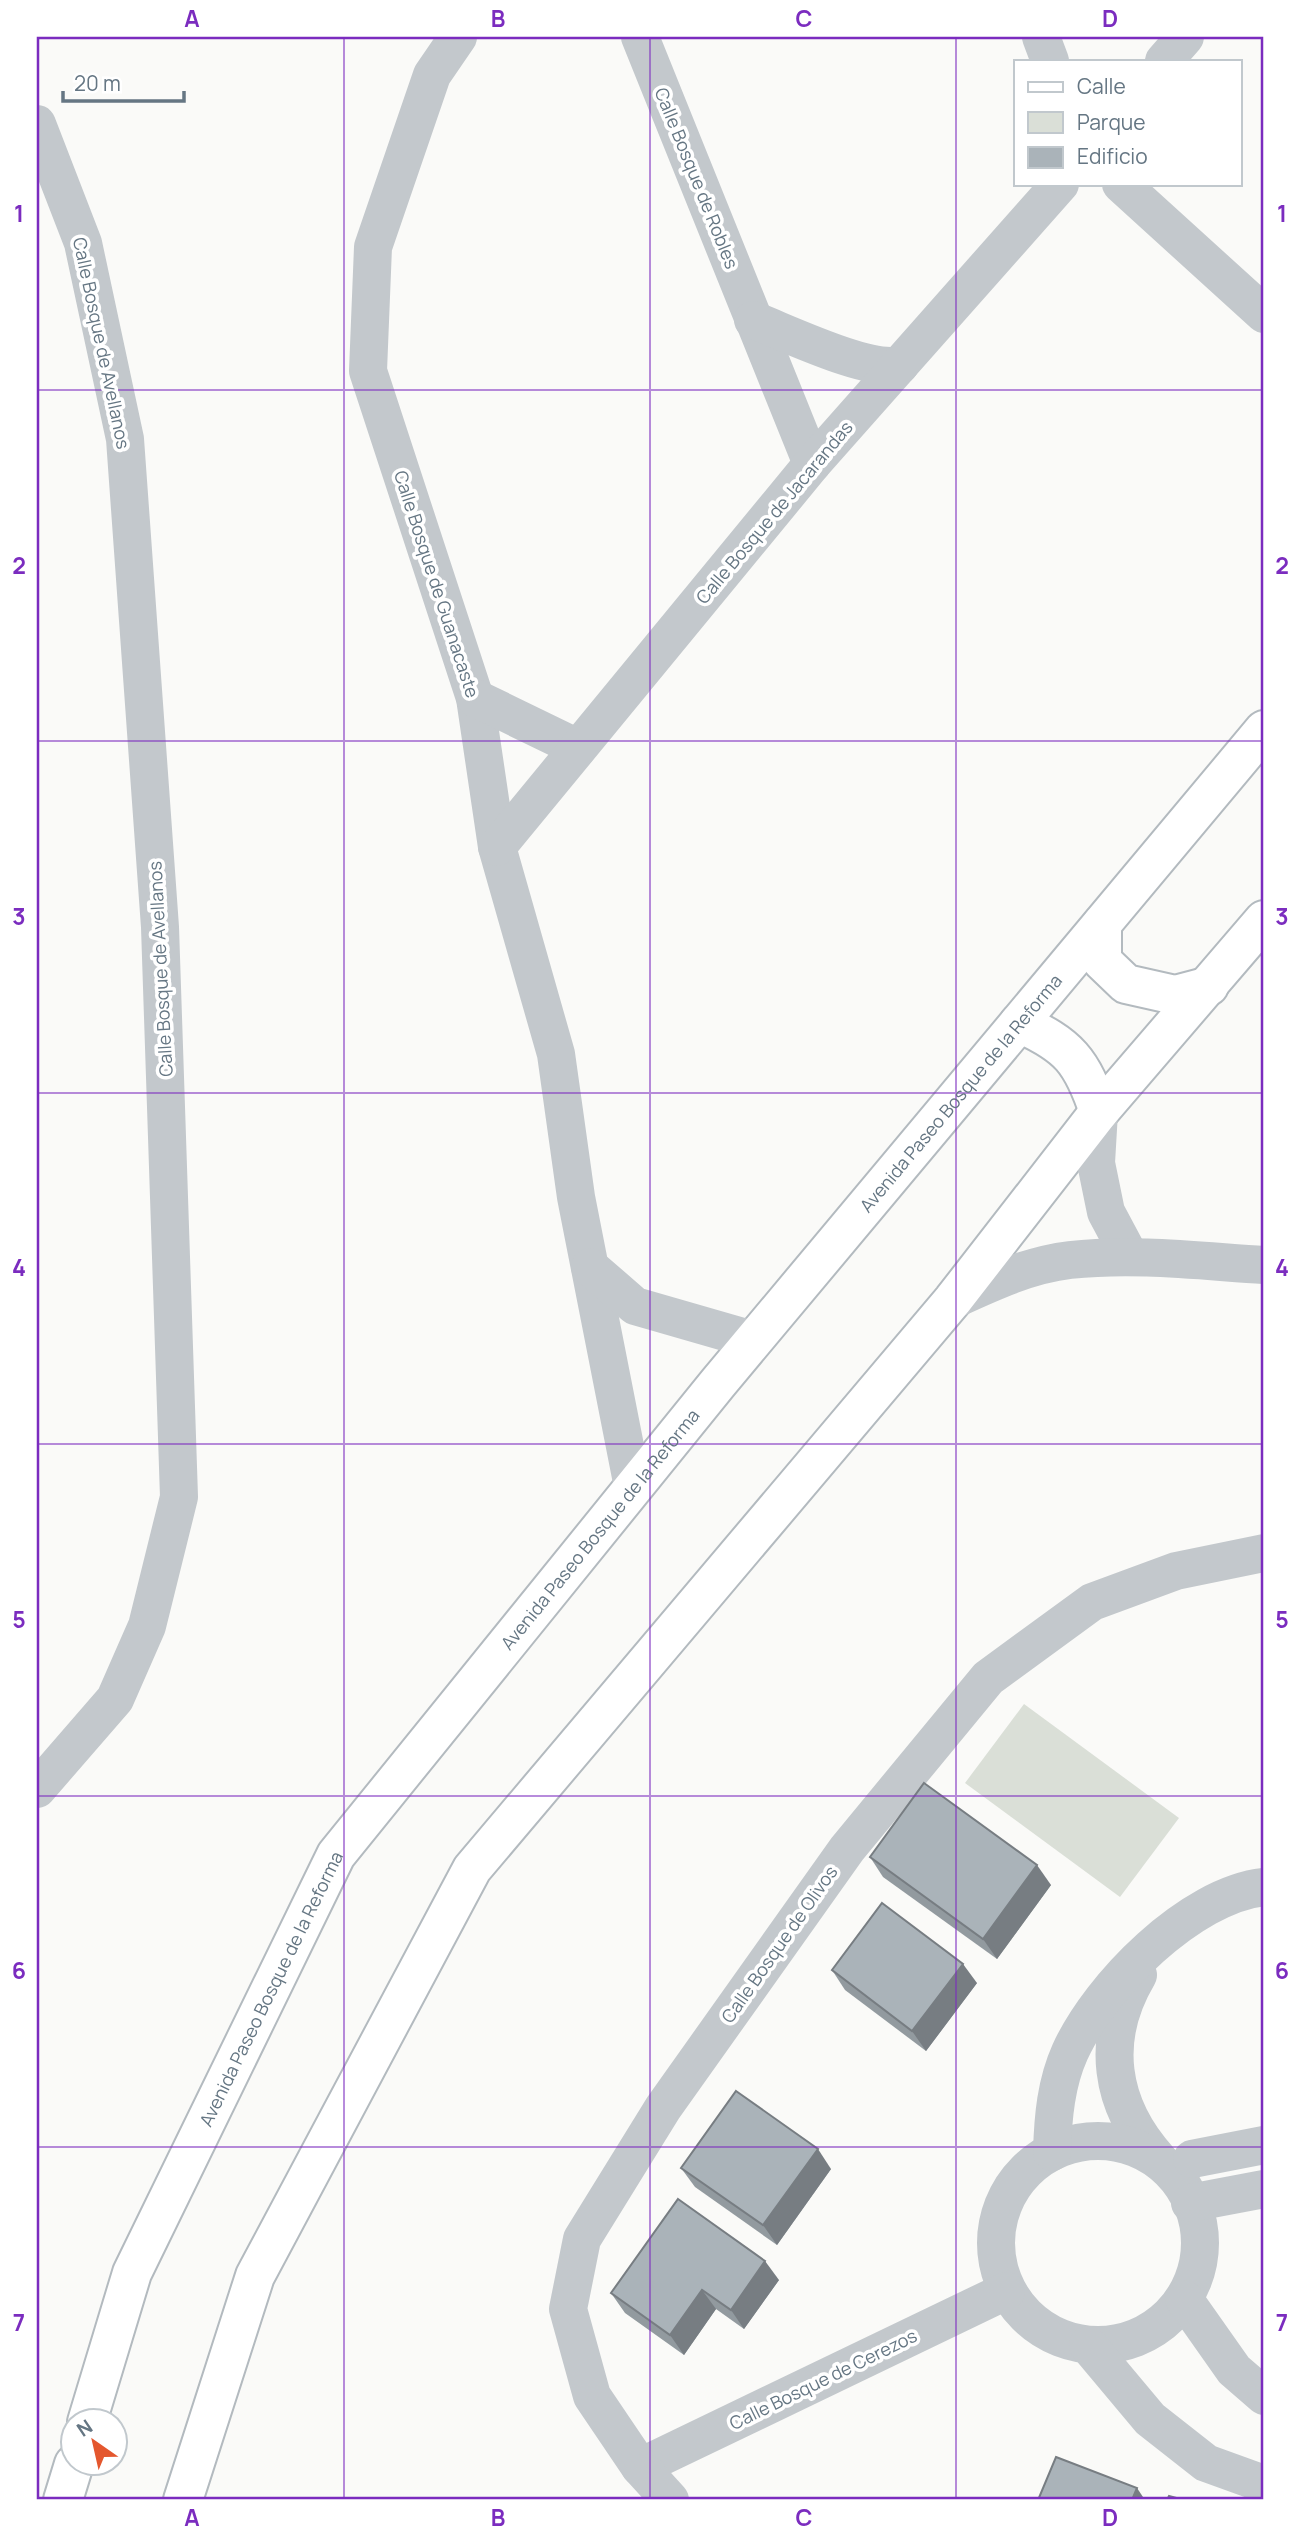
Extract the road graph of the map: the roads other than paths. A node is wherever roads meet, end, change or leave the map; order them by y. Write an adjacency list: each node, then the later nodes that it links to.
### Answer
1 (458, 37): 14 (street, Calle Bosque de Guanacaste)
2 (640, 37): 11 (street, Calle Bosque de Robles)
3 (1041, 37): 5 (street)
4 (1185, 37): 6 (street)
5 (1050, 60)
6 (1165, 60)
7 (37, 124): 30 (street, Calle Bosque de Avellanos)
8 (1058, 186): 12 (street, Calle Bosque de Jacarandas)
9 (1123, 186): 10 (street)
10 (1264, 314)
11 (753, 320): 12 (street); 13 (street, Calle Bosque de Robles)
12 (900, 365): 13 (street, Calle Bosque de Jacarandas)
13 (812, 464): 16 (street, Calle Bosque de Jacarandas)
14 (475, 698): 16 (street); 17 (street, Calle Bosque de Guanacaste)
15 (1264, 730): 19 (main road, Avenida Paseo Bosque de la Reforma)
16 (578, 748): 17 (street, Calle Bosque de Jacarandas)
17 (497, 847): 25 (street, Calle Bosque de Guanacaste)
18 (1264, 920): 20 (main road)
19 (1102, 924): 20 (main road); 21 (main road, Avenida Paseo Bosque de la Reforma)
20 (1209, 986): 22 (main road)
21 (1019, 1023): 22 (main road); 27 (main road, Avenida Paseo Bosque de la Reforma)
22 (1099, 1112): 23 (street); 26 (main road)
23 (1130, 1257): 24 (street); 26 (street)
24 (1264, 1265)
25 (590, 1267): 27 (street); 28 (street, Calle Bosque de Guanacaste)
26 (953, 1300): 47 (main road)
27 (753, 1340): 28 (main road, Avenida Paseo Bosque de la Reforma)
28 (633, 1488): 42 (main road, Avenida Paseo Bosque de la Reforma)
29 (1264, 1553): 43 (street, Calle Bosque de Olivos)
30 (37, 1789)
31 (1264, 1887): 32 (street)
32 (1159, 1940): 34 (street); 35 (street)
33 (1264, 2145): 35 (street)
34 (1052, 2152): 35 (street); 38 (street)
35 (1177, 2161): 37 (street)
36 (1264, 2189): 37 (street)
37 (1190, 2203): 39 (street)
38 (1006, 2291): 40 (street); 43 (street, Calle Bosque de Cerezos)
39 (1184, 2299): 40 (street); 41 (street)
40 (1088, 2345): 45 (street)
41 (1264, 2396)
42 (91, 2408)
43 (640, 2467): 48 (street, Calle Bosque de Olivos)
44 (70, 2478): 46 (main road)
45 (1264, 2484)
46 (63, 2500)
47 (183, 2500)
48 (670, 2500)

